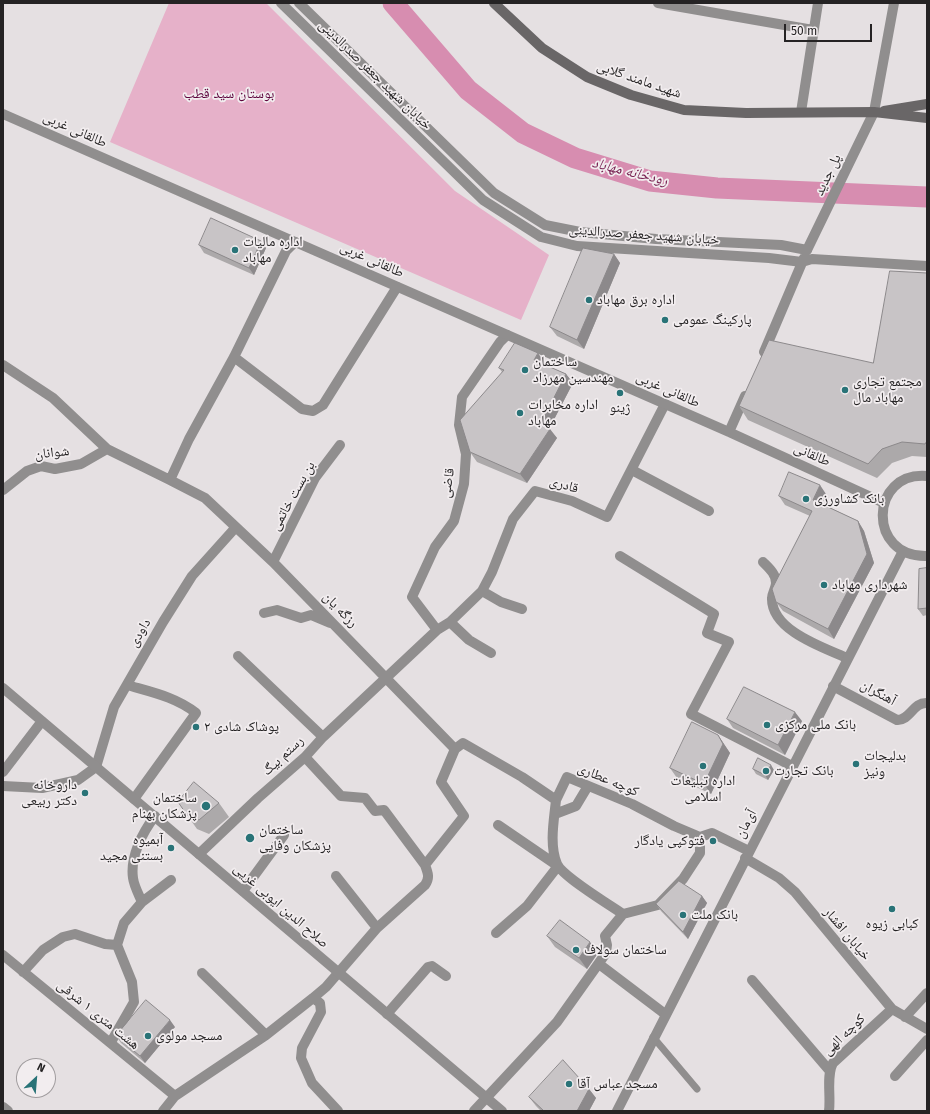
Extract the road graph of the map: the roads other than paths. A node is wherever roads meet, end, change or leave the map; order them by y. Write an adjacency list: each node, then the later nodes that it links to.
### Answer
1 (281, 3): 15 (street, خیابان شهید جعفر صدرالدینی)
2 (299, 3): 15 (street, خیابان شهید جعفر صدرالدینی)
3 (494, 3): 7 (main road, شهید مامند گلابی)
4 (658, 3): 8 (street)
5 (818, 3): 8 (street)
6 (894, 3): 11 (street, پل جدید)
7 (504, 8): 10 (main road, شهید مامند گلابی)
8 (813, 30): 10 (street)
9 (927, 104): 11 (main road, شهید مامند گلابی)
10 (801, 112): 11 (main road, شهید مامند گلابی)
11 (874, 112): 13 (main road, شهید مامند گلابی); 15 (street, پل جدید)
12 (3, 114): 14 (street, طالقانی غربی)
13 (927, 118)
14 (296, 242): 17 (street, طالقانی غربی); 19 (street)
15 (807, 257): 16 (street, خیابان شهید جعفر صدرالدینی); 20 (street, پل جدید)
16 (927, 266)
17 (397, 287): 18 (street, طالقانی غربی); 19 (street)
18 (507, 335): 23 (street, طالقانی غربی); 44 (street, قاضی)
19 (234, 357): 29 (street)
20 (760, 362)
21 (3, 365): 26 (street, رزگه یان)
22 (747, 390): 24 (street)
23 (665, 404): 24 (street, طالقانی غربی); 27 (street, قادری)
24 (729, 432): 31 (street, طالقانی)
25 (340, 445): 37 (street, بن بست خاتمی)
26 (107, 449): 29 (street, رزگه یان); 30 (street, شوانان)
27 (632, 470): 32 (street); 39 (street, قادری)
28 (927, 476): 31 (street)
29 (170, 480): 33 (street, رزگه یان)
30 (3, 490)
31 (884, 503): 34 (street)
32 (709, 512)
33 (236, 527): 37 (street, رزگه یان); 49 (street, داودی)
34 (903, 551): 36 (street); 47 (street, آی‌مان)
35 (620, 556): 57 (street)
36 (927, 556)
37 (273, 562): 43 (street, رزگه یان)
38 (763, 562): 47 (street)
39 (482, 591): 40 (street); 42 (street, قادری)
40 (522, 609)
41 (264, 613): 43 (street)
42 (450, 622): 44 (street, قادری); 45 (street)
43 (335, 626): 48 (street, رزگه یان)
44 (437, 630): 48 (street, رستم بیگ)
45 (492, 653)
46 (238, 656): 54 (street)
47 (847, 658): 50 (street, آی‌مان)
48 (386, 678): 54 (street, رستم بیگ); 55 (street, رزگه یان)
49 (127, 685): 58 (street, داودی); 62 (street)
50 (833, 686): 52 (street, آهنگران); 57 (street, آی‌مان)
51 (3, 688): 53 (street, صلاح الدین ایوبی غریی)
52 (927, 703)
53 (42, 721): 58 (street, صلاح الدین ایوبی غریی); 59 (street)
54 (323, 737): 56 (street, رستم بیگ)
55 (455, 749): 63 (street); 71 (street)
56 (305, 757): 69 (street, رستم بیگ); 71 (street)
57 (792, 766): 70 (street, آی‌مان)
58 (96, 767): 60 (street); 62 (street, صلاح الدین ایوبی غریی)
59 (3, 772)
60 (3, 786)
61 (588, 786): 63 (street, کوچه عطاری); 64 (street); 68 (street, کوچه عطاری)
62 (134, 799): 65 (street, صلاح الدین ایوبی غریی)
63 (556, 800): 64 (street)
64 (555, 814): 72 (street)
65 (155, 816): 69 (street, صلاح الدین ایوبی غریی); 76 (street)
66 (498, 825): 72 (street)
67 (284, 834): 75 (street)
68 (700, 837): 70 (street, کوچه عطاری); 77 (street)
69 (199, 854): 75 (street, صلاح الدین ایوبی غریی)
70 (747, 854): 90 (street, خیابان افشار); 92 (street, آی‌مان)
71 (425, 865): 78 (street)
72 (558, 866): 77 (street); 79 (street)
73 (336, 876): 78 (street)
74 (171, 880): 76 (street)
75 (243, 891): 85 (street, صلاح الدین ایوبی غریی)
76 (142, 902): 80 (street)
77 (623, 914): 82 (street)
78 (377, 928): 85 (street)
79 (496, 933)
80 (117, 945): 83 (street); 98 (street)
81 (3, 955): 83 (street, هشت متری ۱ شرقی)
82 (599, 964): 92 (street); 103 (street)
83 (23, 972): 98 (street, هشت متری ۱ شرقی)
84 (202, 973): 95 (street)
85 (338, 973): 89 (street); 91 (street, صلاح الدین ایوبی غریی)
86 (446, 976): 91 (street)
87 (752, 980): 99 (street)
88 (927, 993): 93 (street)
89 (313, 998): 95 (street); 107 (street)
90 (892, 1009): 93 (street, خیابان افشار); 99 (street, کوچه الهی)
91 (387, 1014): 103 (street, صلاح الدین ایوبی غریی)
92 (665, 1014): 96 (street, آی‌مان)
93 (905, 1017): 94 (street, خیابان افشار)
94 (927, 1028)
95 (266, 1035): 102 (street)
96 (653, 1037): 101 (lane); 110 (street, آی‌مان)
97 (927, 1040): 100 (street)
98 (111, 1042): 102 (street, هشت متری ۱ شرقی)
99 (829, 1070): 111 (street, کوچه الهی)
100 (895, 1076)
101 (697, 1089)
102 (175, 1096): 106 (street)
103 (487, 1098): 108 (street); 109 (street, صلاح الدین ایوبی غریی)
104 (3, 1107): 105 (street)
105 (8, 1111)
106 (163, 1111)
107 (338, 1111)
108 (474, 1111)
109 (502, 1111)
110 (617, 1111)
111 (829, 1111)

